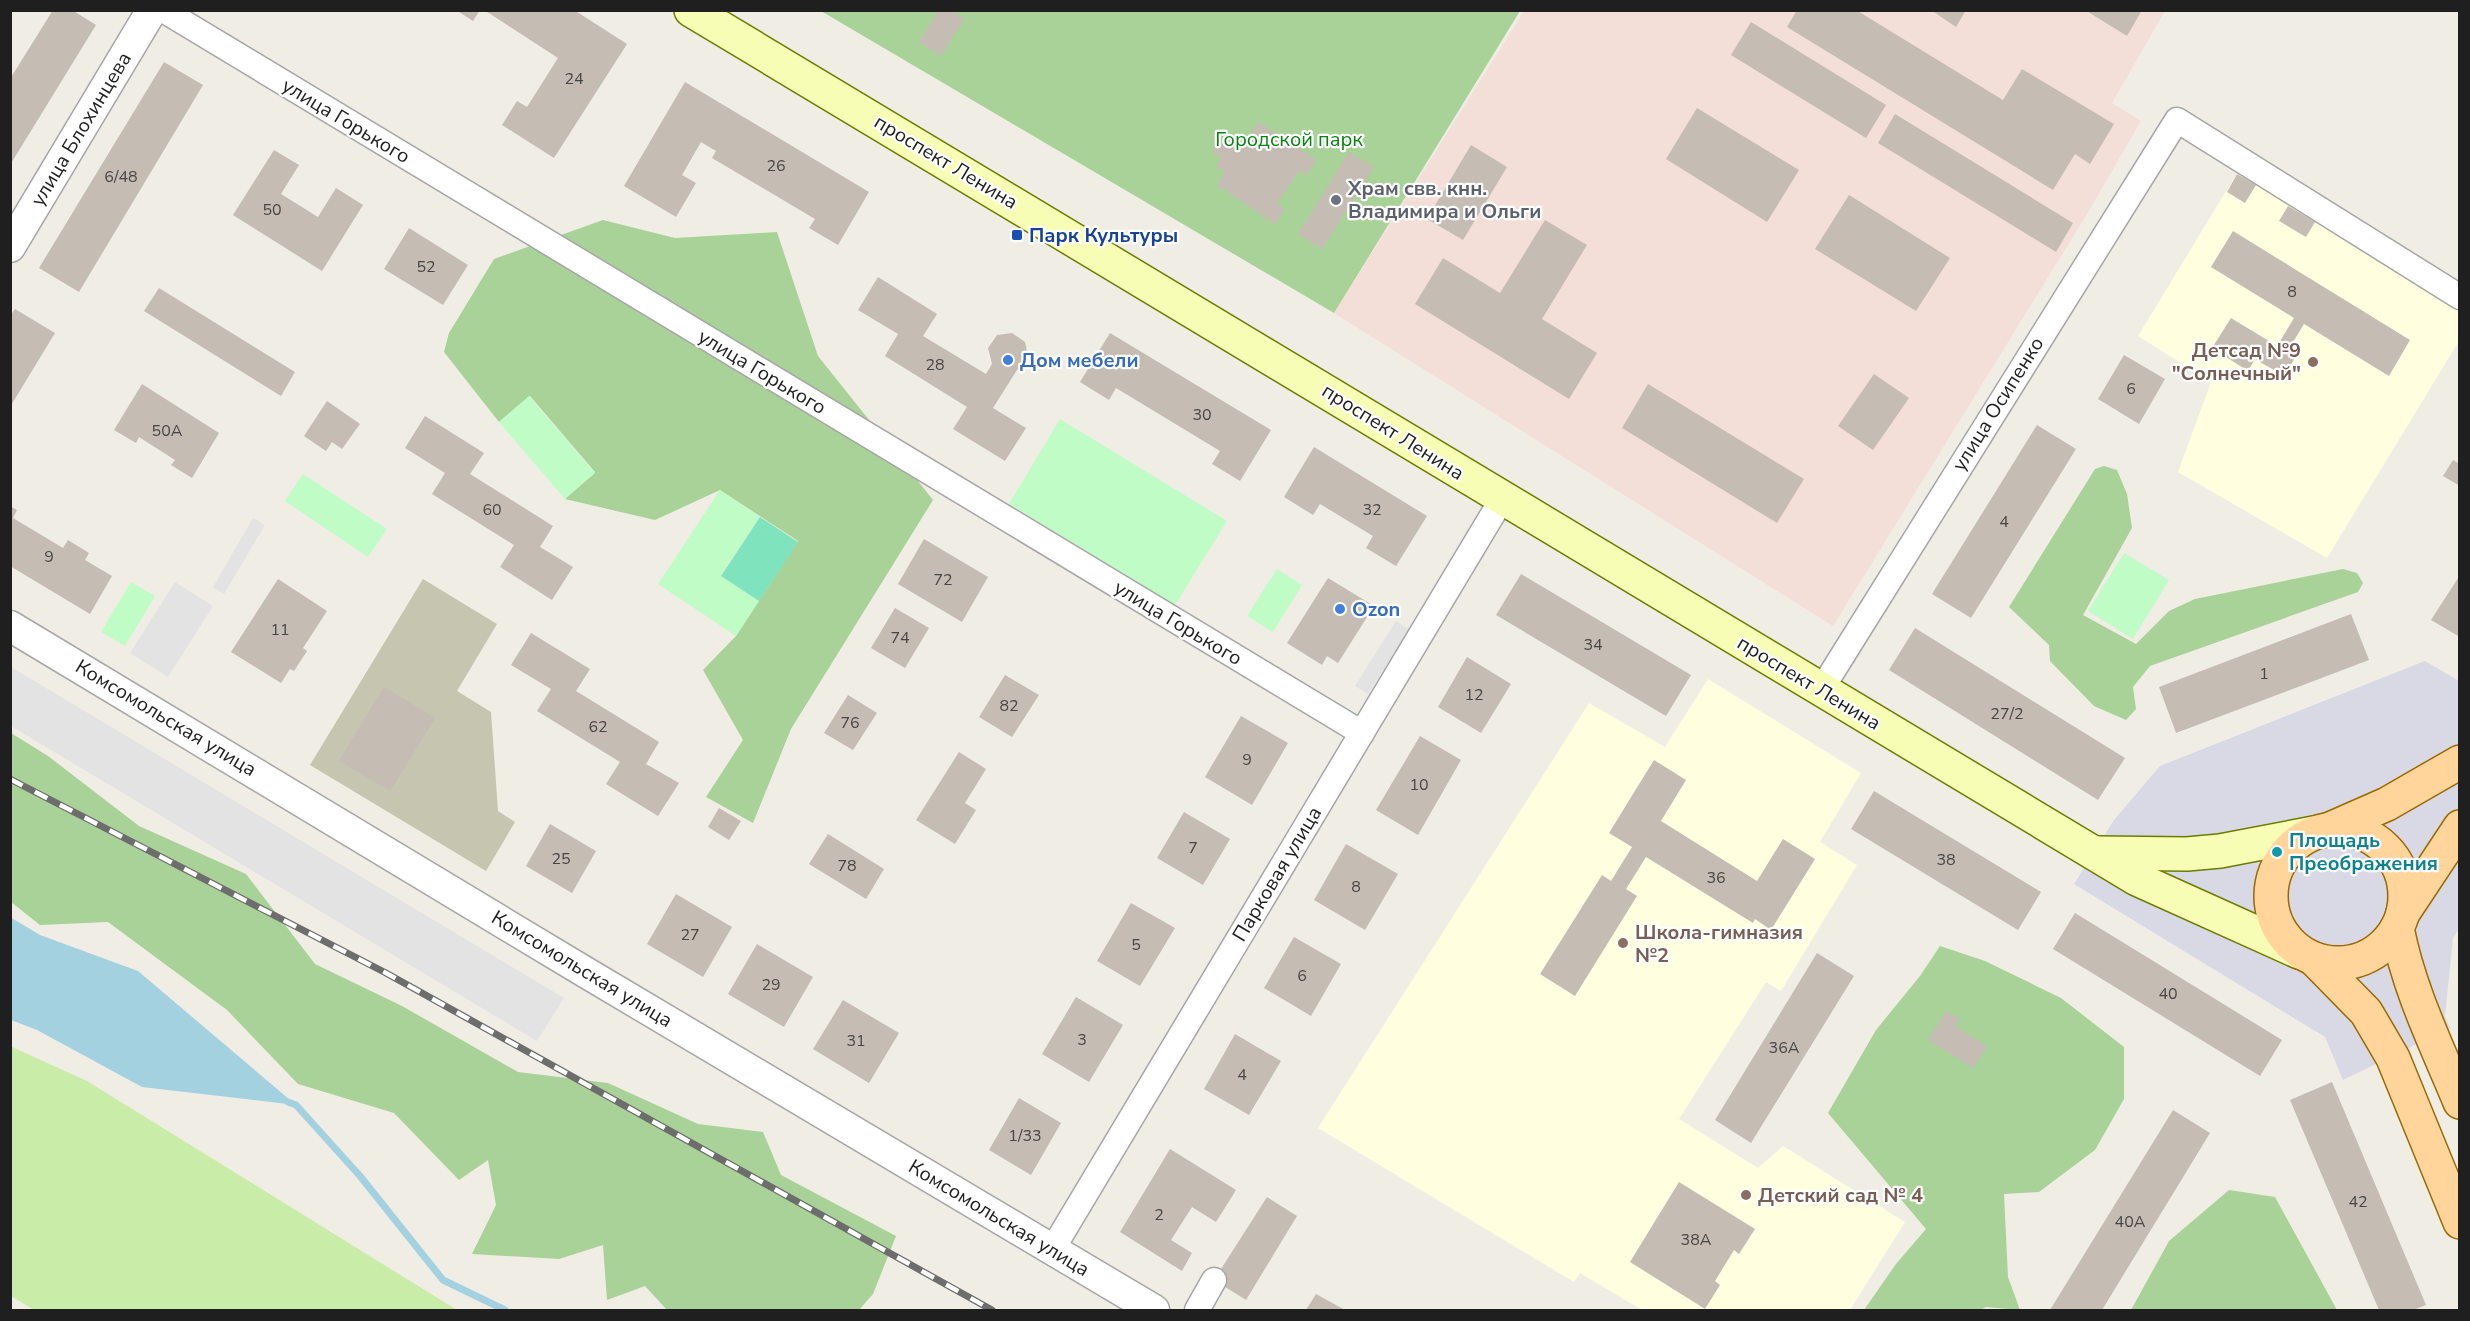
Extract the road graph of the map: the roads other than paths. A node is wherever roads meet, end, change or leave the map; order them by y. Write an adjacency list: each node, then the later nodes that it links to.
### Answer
1 (152, 10): 4 (street, улица Блохинцева)
2 (163, 10): 9 (street, улица Горького)
3 (691, 10): 6 (main road, проспект Ленина)
4 (10, 247)
5 (2460, 297): 8 (street, улица Осипенко)
6 (1502, 499): 8 (main road, проспект Ленина); 9 (street, Парковая улица)
7 (10, 626): 18 (street, Комсомольская улица)
8 (1821, 690): 13 (main road, проспект Ленина)
9 (1362, 733): 18 (street, Парковая улица)
10 (2460, 762): 12 (main road)
11 (2460, 827): 14 (main road)
12 (2322, 831): 13 (main road); 14 (main road); 15 (main road)
13 (2095, 853): 15 (main road, проспект Ленина)
14 (2400, 921): 15 (main road); 16 (main road)
15 (2307, 956): 17 (main road, проспект Ленина)
16 (2460, 1102)
17 (2460, 1222)
18 (1052, 1250): 20 (street, Комсомольская улица)
19 (1214, 1280): 21 (street)
20 (1154, 1311)
21 (1197, 1311)

